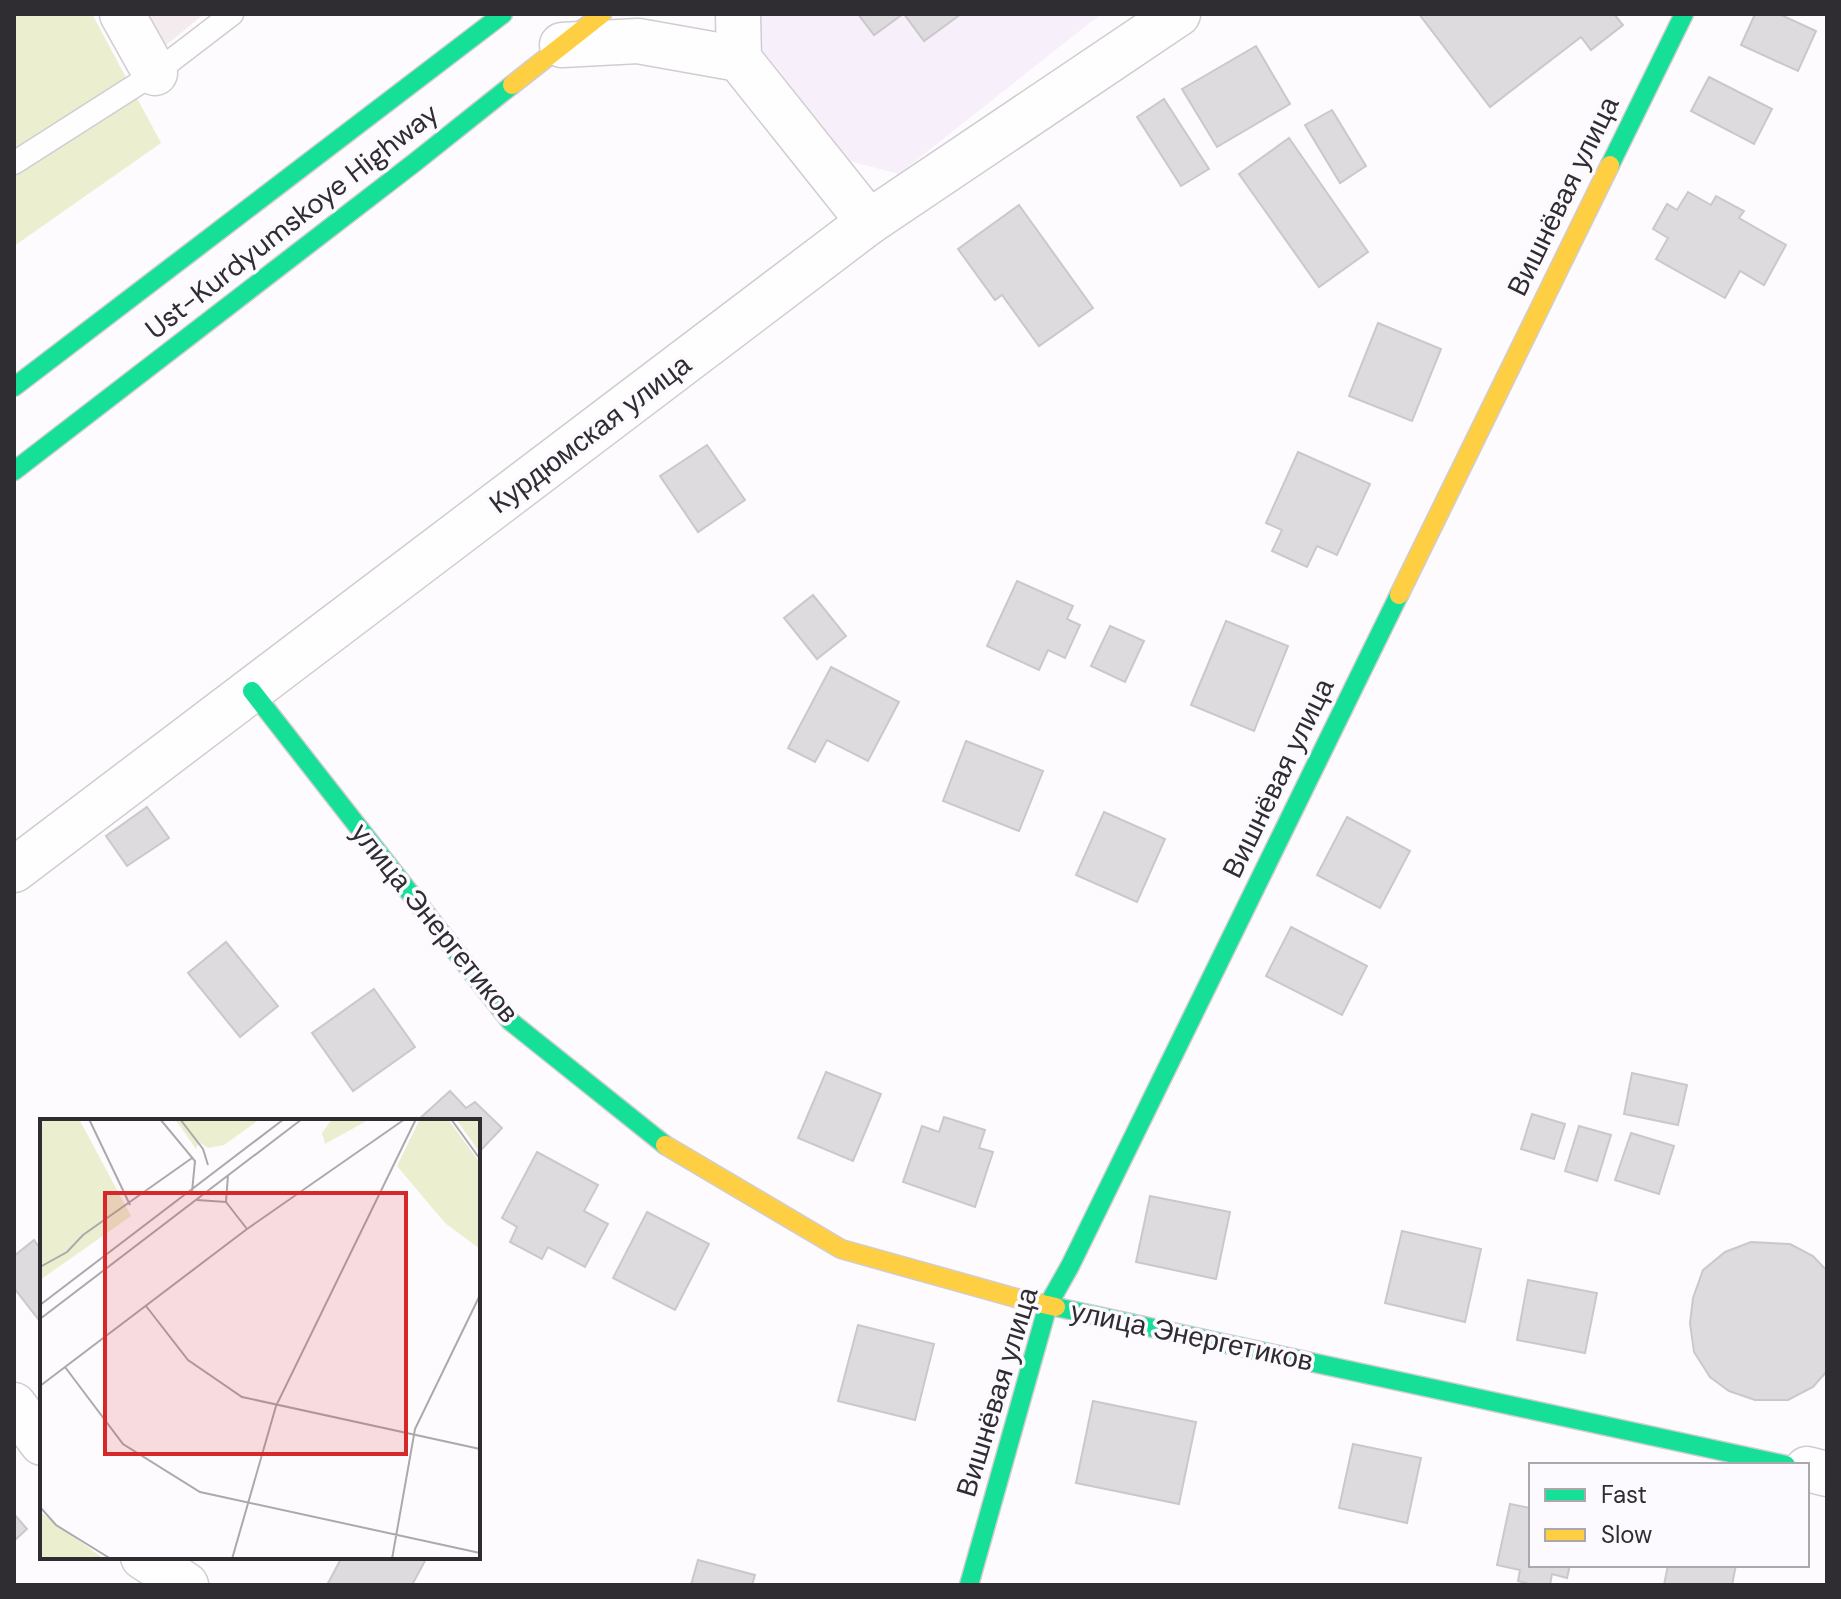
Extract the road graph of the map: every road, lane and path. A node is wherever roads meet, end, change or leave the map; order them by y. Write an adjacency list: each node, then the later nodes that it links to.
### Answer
1 (122, 14): 10 (street)
2 (232, 14): 10 (lane)
3 (503, 14): 13 (street, Ust-Kurdyumskoye Highway)
4 (602, 14): 8 (street, Ust-Kurdyumskoye Highway)
5 (738, 14): 9 (street)
6 (1178, 14): 12 (street, Курдюмская улица)
7 (1684, 14): 17 (street, Вишнёвая улица)
8 (562, 45): 9 (street); 14 (street, Ust-Kurdyumskoye Highway)
9 (739, 59): 12 (street)
10 (155, 73): 11 (lane)
11 (14, 163)
12 (869, 222): 15 (street, Курдюмская улица)
13 (14, 387)
14 (14, 471)
15 (252, 691): 16 (street, Курдюмская улица); 17 (street, улица Энергетиков)
16 (14, 870)
17 (1048, 1305): 20 (street, улица Энергетиков); 23 (street, Вишнёвая улица)
18 (14, 1405): 19 (street)
19 (40, 1440)
20 (1777, 1463)
21 (146, 1559): 22 (street)
22 (186, 1585)
23 (969, 1585)

